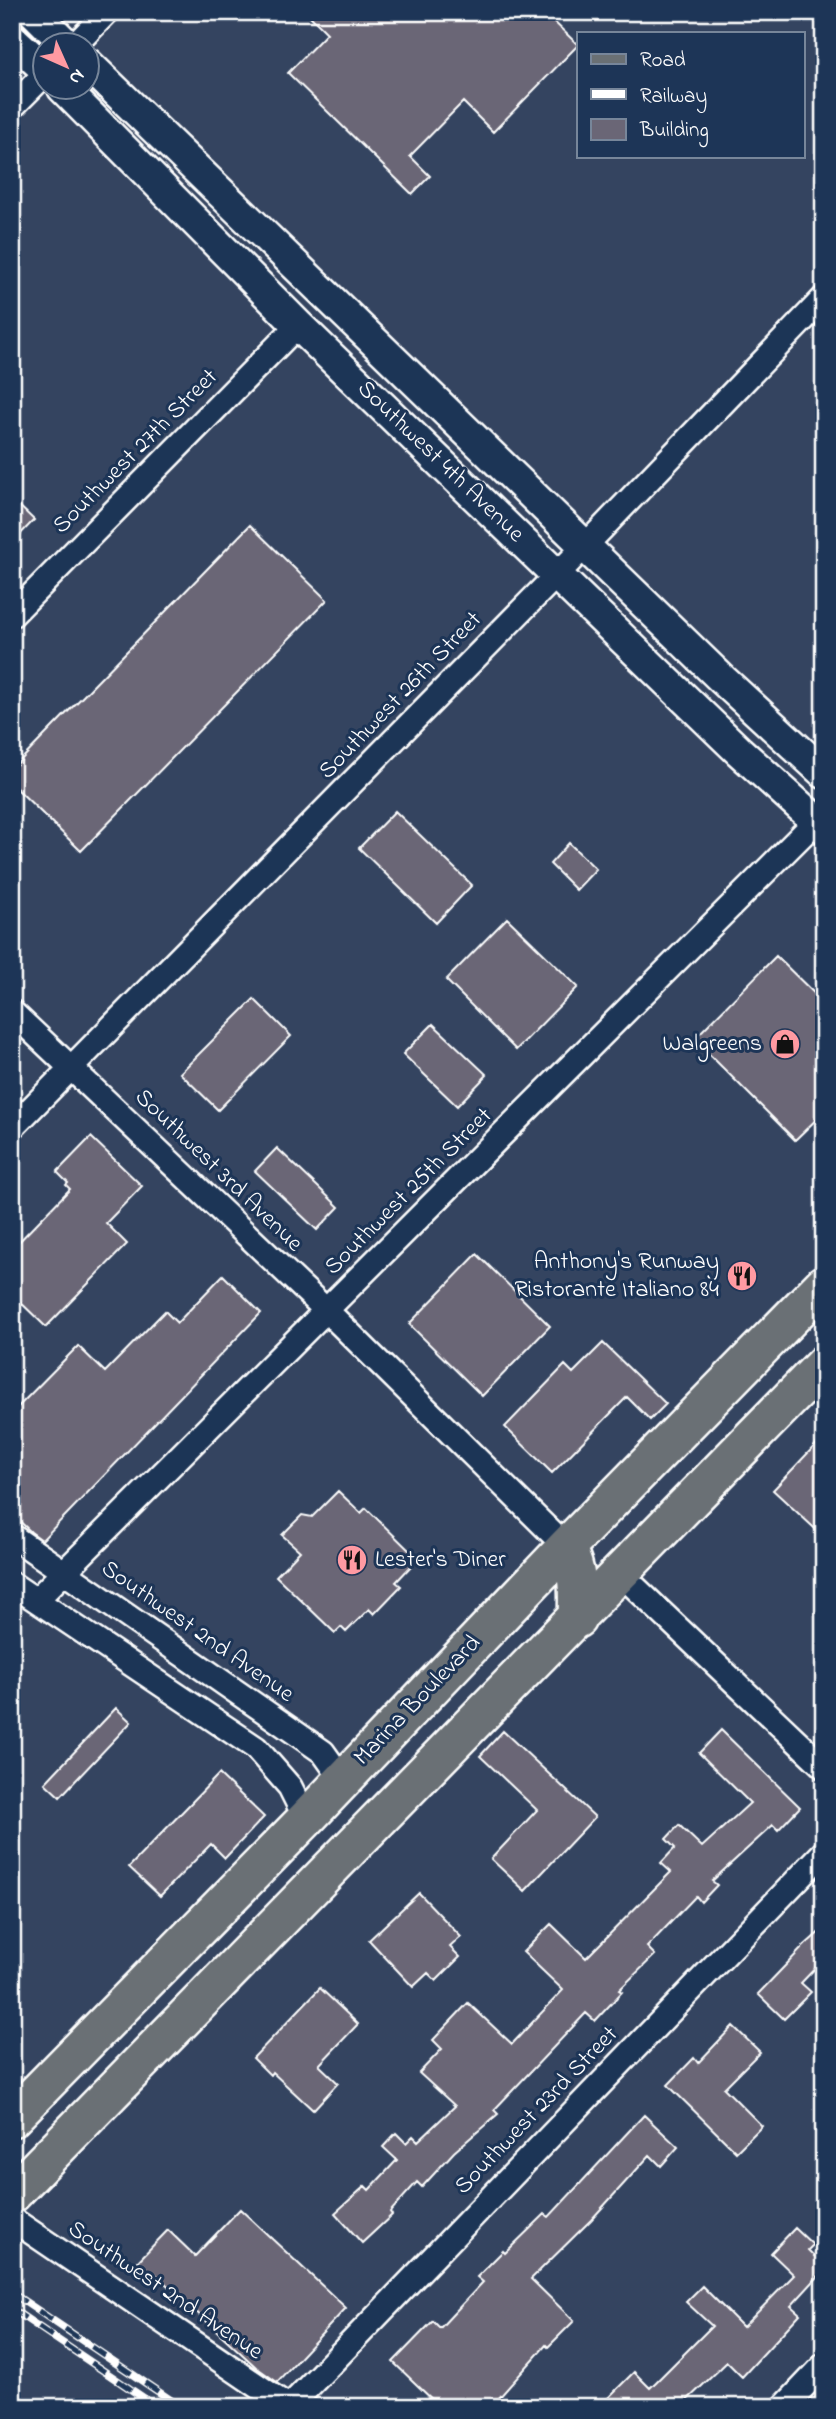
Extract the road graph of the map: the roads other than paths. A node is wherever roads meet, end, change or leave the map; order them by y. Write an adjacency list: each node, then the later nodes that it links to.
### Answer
1 (34, 12): 3 (street)
2 (107, 12): 4 (street)
3 (54, 32)
4 (88, 32)
5 (12, 39): 6 (street)
6 (32, 58)
7 (102, 78): 13 (street, Southwest 4th Avenue)
8 (32, 86): 10 (street)
9 (77, 102): 12 (street, Southwest 4th Avenue)
10 (12, 107)
11 (824, 298): 13 (street, Southwest 26th Street)
12 (298, 325): 14 (street, Southwest 4th Avenue); 15 (street, Southwest 27th Street)
13 (585, 546): 14 (street, Southwest 26th Street); 16 (street, Southwest 4th Avenue)
14 (556, 575): 17 (street, Southwest 4th Avenue); 19 (street, Southwest 26th Street)
15 (12, 615)
16 (824, 773)
17 (820, 825): 22 (street, Southwest 25th Street)
18 (12, 1012): 19 (street, Southwest 3rd Avenue)
19 (72, 1068): 20 (street, Southwest 26th Street); 22 (street, Southwest 3rd Avenue)
20 (12, 1128)
21 (824, 1284): 24 (main road, Marina Boulevard)
22 (327, 1311): 26 (street, Southwest 3rd Avenue); 27 (street, Southwest 25th Street)
23 (824, 1364): 28 (main road)
24 (608, 1504): 26 (main road, Marina Boulevard); 28 (main road)
25 (12, 1536): 27 (street, Southwest 2nd Avenue)
26 (566, 1547): 31 (main road); 33 (main road, Marina Boulevard)
27 (66, 1572): 30 (street, Southwest 25th Street); 33 (street, Southwest 2nd Avenue)
28 (621, 1574): 31 (main road); 32 (street)
29 (12, 1584): 30 (street)
30 (37, 1599): 34 (street)
31 (577, 1619): 36 (main road)
32 (824, 1767)
33 (343, 1780): 34 (main road, Marina Boulevard); 36 (main road)
34 (306, 1819): 37 (main road, Marina Boulevard)
35 (824, 1852): 41 (street, Southwest 23rd Street)
36 (297, 1905): 38 (main road)
37 (12, 2118)
38 (12, 2194)
39 (12, 2219): 41 (street, Southwest 2nd Avenue)
40 (824, 2365): 42 (street)
41 (289, 2407)
42 (784, 2407)

